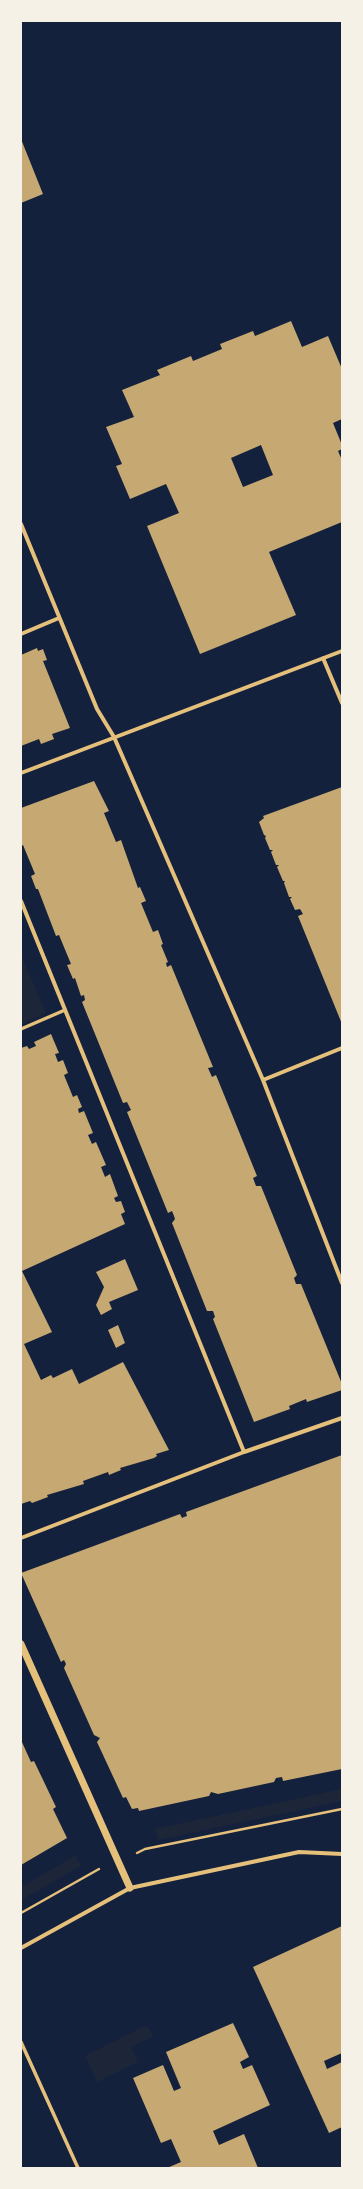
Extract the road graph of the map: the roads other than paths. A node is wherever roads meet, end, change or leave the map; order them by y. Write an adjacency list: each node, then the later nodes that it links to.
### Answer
1 (21, 524): 2 (street)
2 (59, 618): 3 (street); 7 (street)
3 (21, 634)
4 (342, 651): 5 (street)
5 (323, 658): 6 (street); 7 (street)
6 (342, 703)
7 (114, 737): 8 (street); 13 (street)
8 (21, 773)
9 (21, 901): 10 (street)
10 (65, 1010): 11 (street); 16 (street)
11 (21, 1029)
12 (342, 1048): 13 (street)
13 (263, 1080): 14 (street)
14 (342, 1283)
15 (342, 1418): 16 (street)
16 (244, 1452): 17 (street)
17 (21, 1538)
18 (21, 1644): 20 (street)
19 (342, 1854): 20 (street)
20 (130, 1888): 21 (street)
21 (21, 1948)
22 (21, 2042): 23 (street)
23 (78, 2168)

